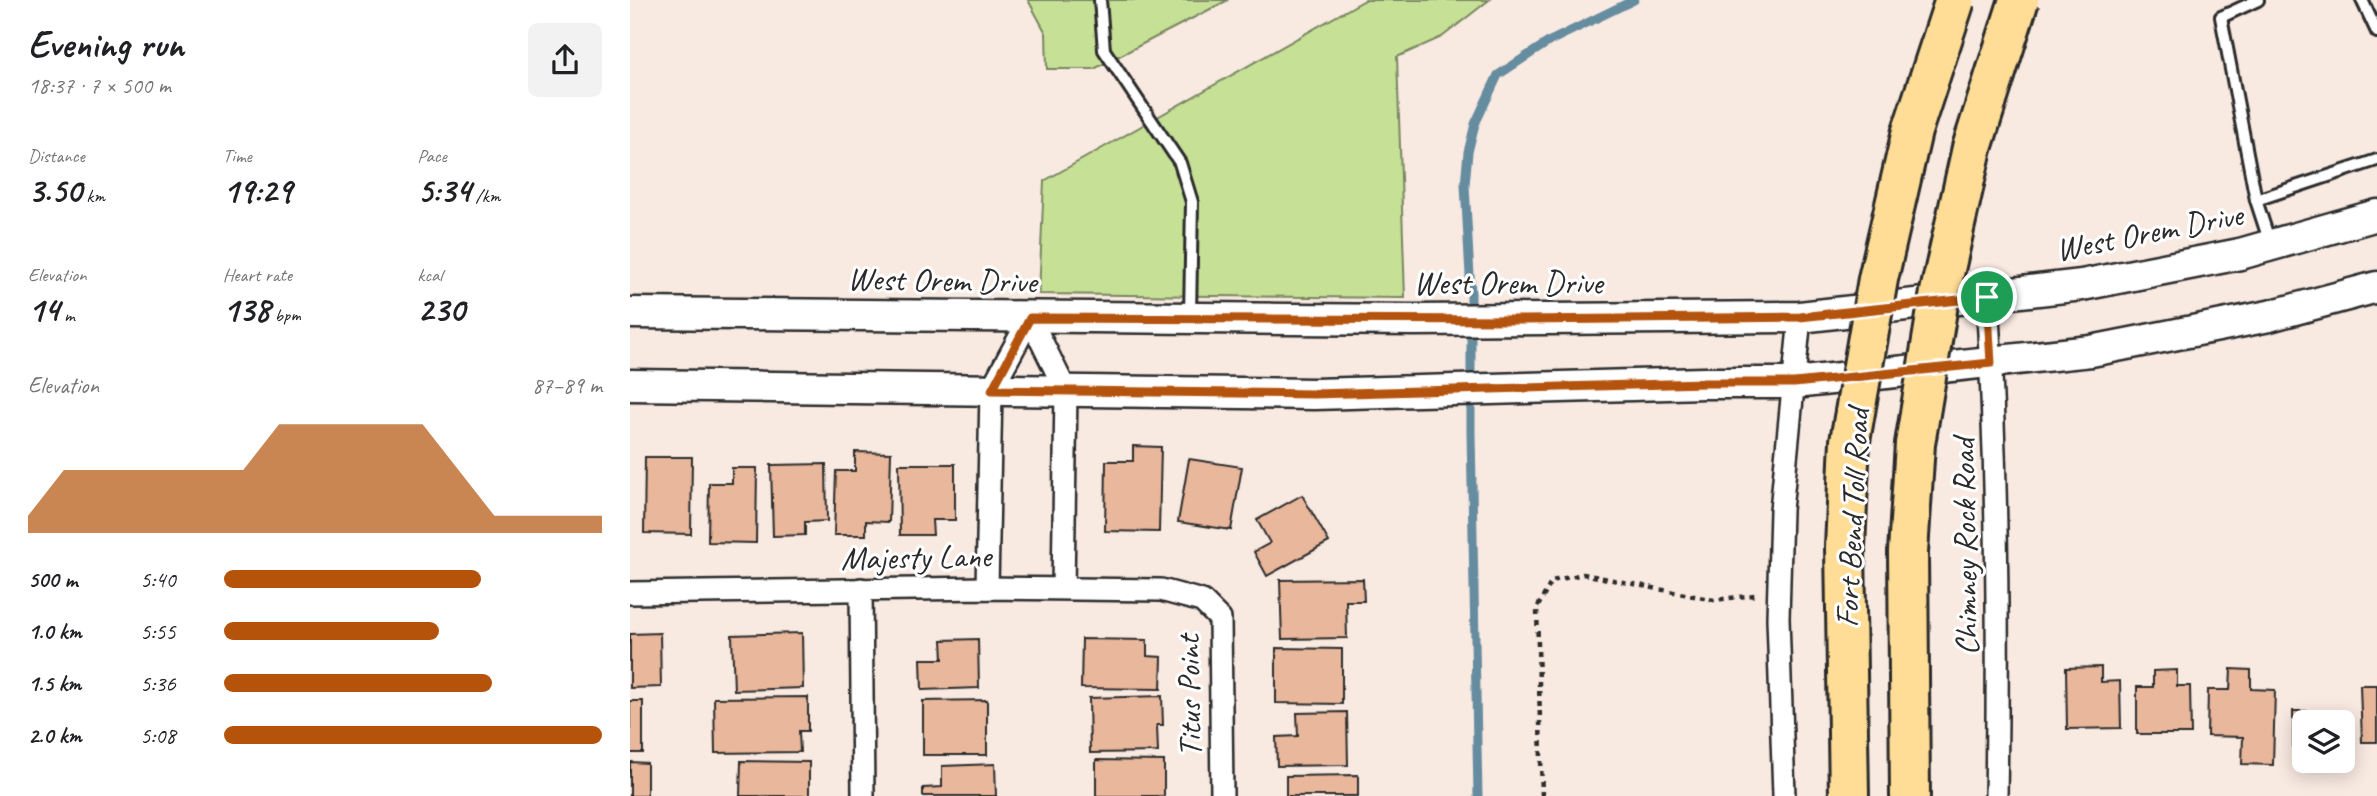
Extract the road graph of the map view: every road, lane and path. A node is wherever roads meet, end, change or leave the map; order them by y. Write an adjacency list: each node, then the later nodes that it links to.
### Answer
1 (1100, 0): 16 (lane)
2 (1955, 0): 32 (highway, Fort Bend Toll Road, bridge)
3 (2019, 0): 33 (highway, Fort Bend Toll Road, bridge)
4 (2258, 0): 8 (lane)
5 (2362, 0): 6 (lane)
6 (2377, 32)
7 (2377, 160): 8 (lane)
8 (2256, 200): 10 (lane)
9 (2377, 215): 10 (main road, West Orem Drive)
10 (2271, 245): 12 (main road, West Orem Drive)
11 (2377, 287): 17 (main road)
12 (1987, 297): 14 (main road, West Orem Drive); 17 (street, Chimney Rock Road)
13 (630, 313): 15 (main road, West Orem Drive)
14 (1800, 317): 16 (main road, West Orem Drive); 18 (street)
15 (1030, 318): 16 (main road, West Orem Drive); 20 (street); 21 (street)
16 (1190, 319)
17 (1991, 363): 18 (main road); 34 (street, Chimney Rock Road)
18 (1794, 383): 21 (main road); 22 (street)
19 (630, 385): 20 (main road)
20 (992, 390): 21 (main road); 23 (street)
21 (1066, 391): 24 (street)
22 (1779, 580): 30 (path); 31 (street)
23 (987, 588): 24 (street, Majesty Lane); 25 (street, Majesty Lane)
24 (1063, 588): 27 (street, Majesty Lane)
25 (861, 590): 26 (street, Majesty Lane); 28 (street)
26 (630, 593)
27 (1202, 601): 29 (street, Titus Point)
28 (863, 796)
29 (1223, 796)
30 (1542, 796)
31 (1784, 796)
32 (1849, 796)
33 (1910, 796)
34 (1996, 796)

